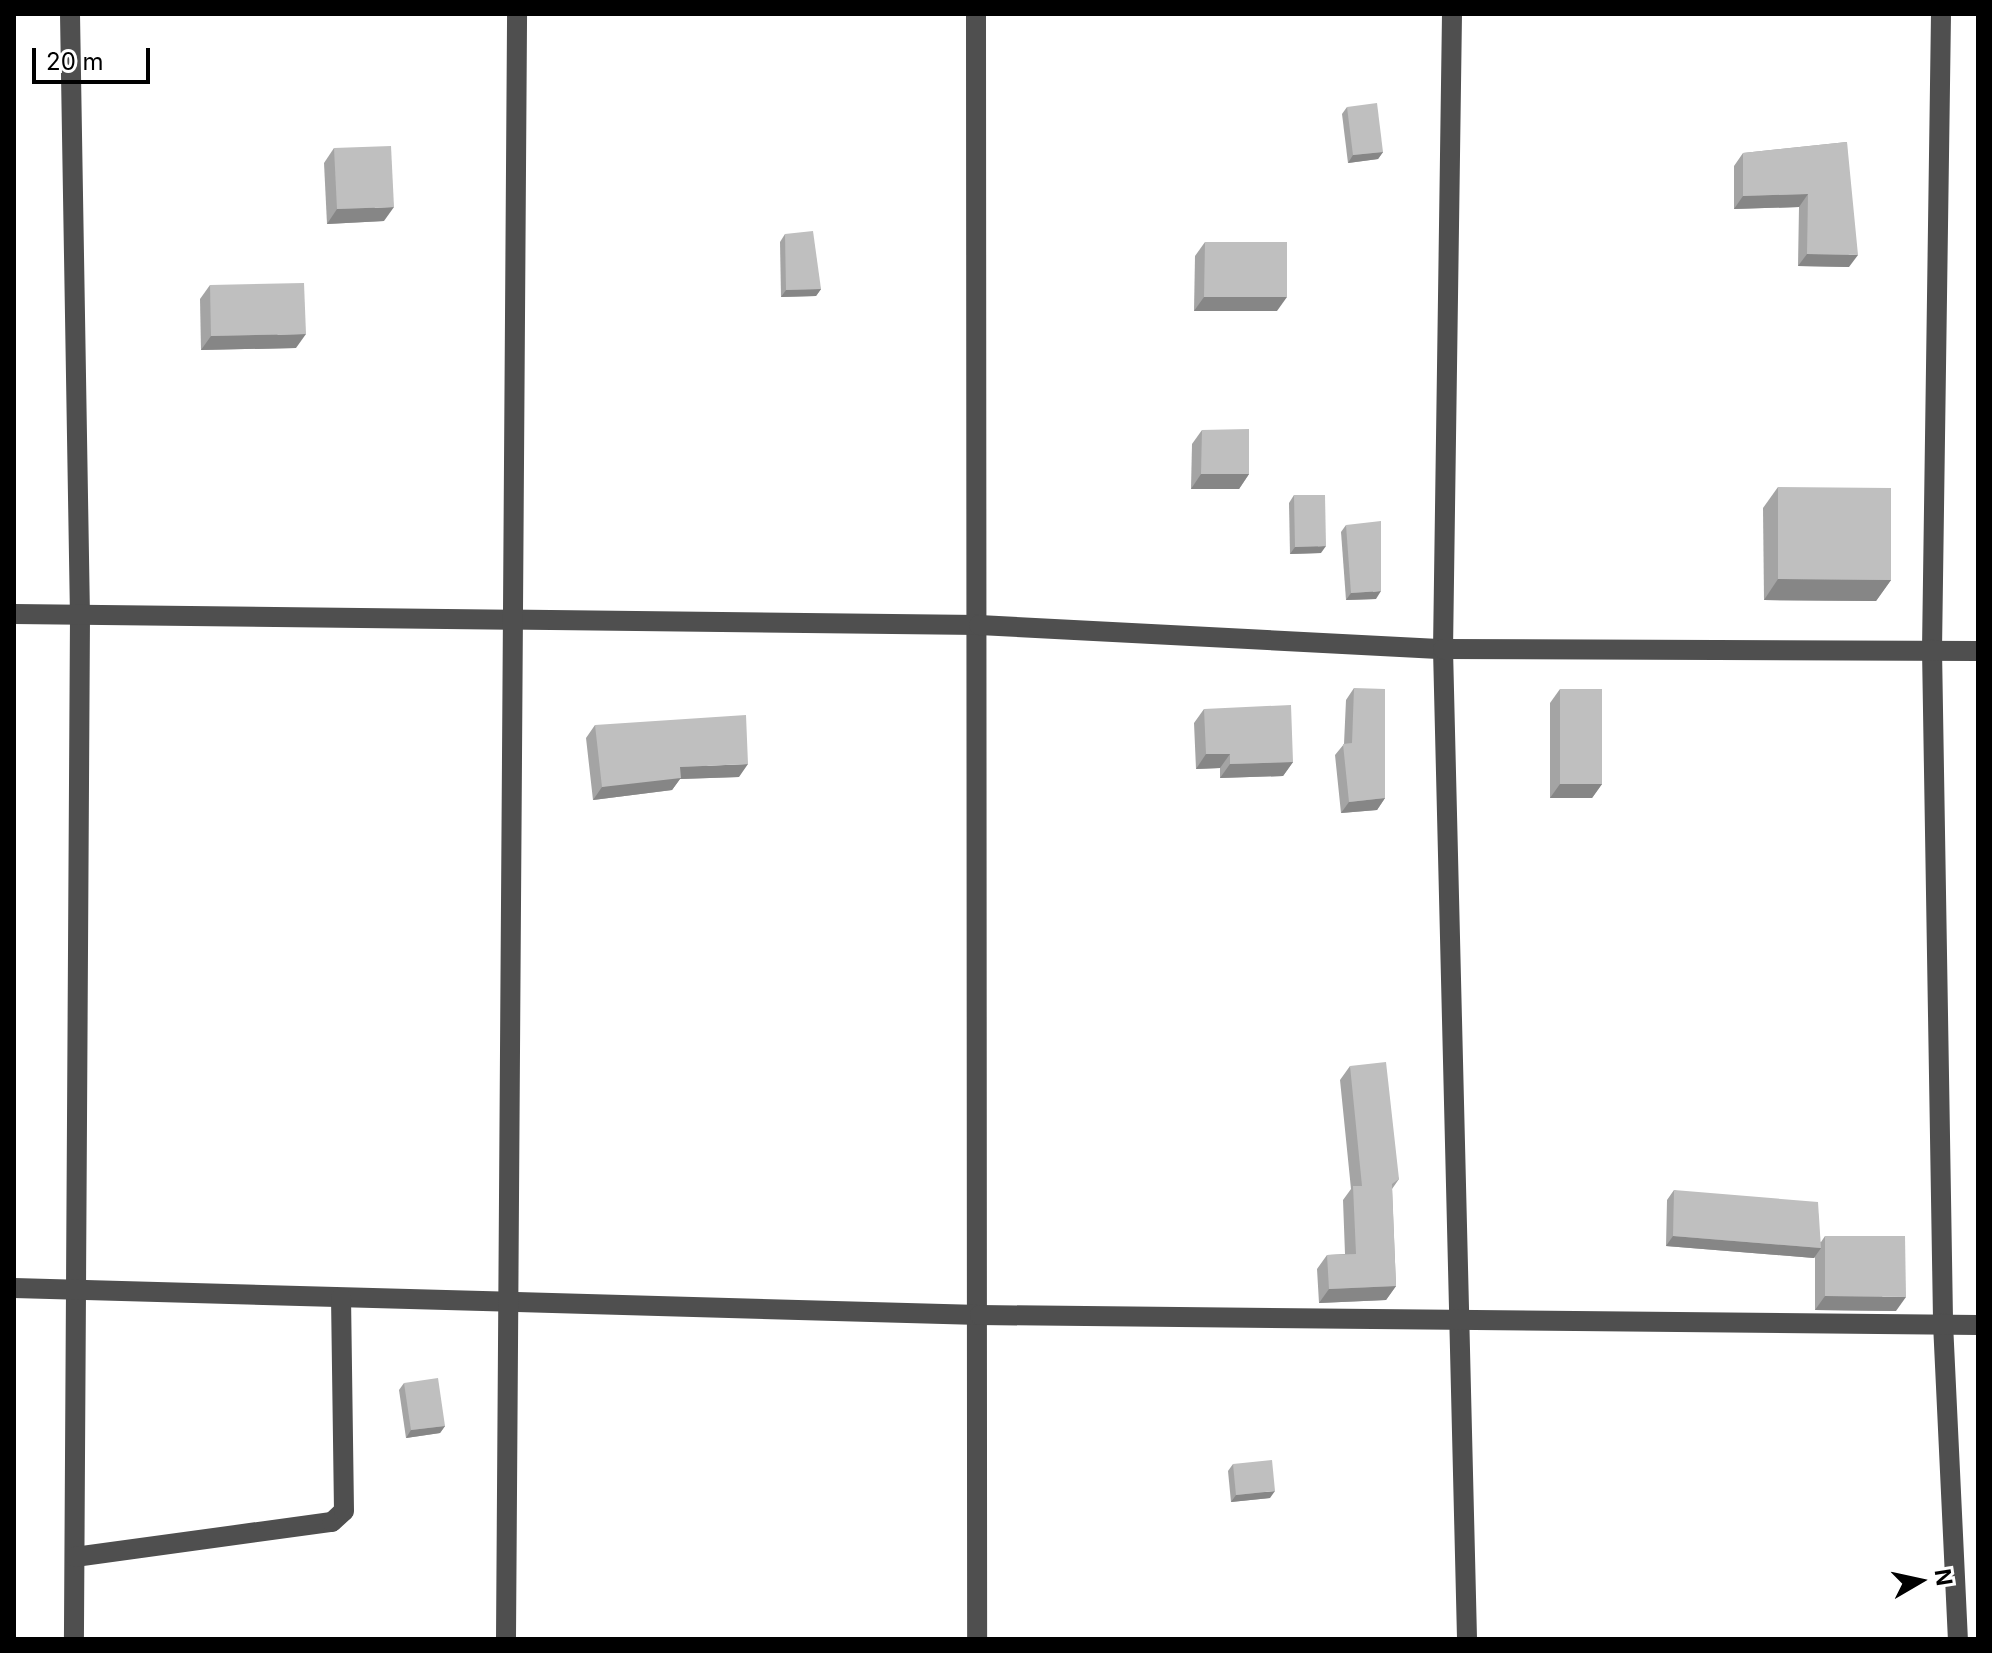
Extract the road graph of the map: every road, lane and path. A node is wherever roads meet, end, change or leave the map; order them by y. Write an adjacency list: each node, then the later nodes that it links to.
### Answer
1 (70, 14): 7 (street)
2 (517, 14): 8 (street)
3 (976, 14): 9 (street)
4 (1452, 14): 10 (street)
5 (1941, 14): 11 (street)
6 (14, 614): 7 (street)
7 (80, 615): 8 (street); 14 (street)
8 (518, 622): 9 (street); 16 (street)
9 (979, 625): 10 (street); 17 (street)
10 (1443, 649): 11 (street); 18 (street)
11 (1932, 649): 12 (street); 19 (street)
12 (1978, 651)
13 (14, 1288): 14 (street)
14 (77, 1290): 15 (street); 21 (street)
15 (341, 1298): 16 (street); 21 (street)
16 (513, 1303): 17 (street); 23 (street)
17 (980, 1315): 18 (street); 24 (street)
18 (1464, 1319): 19 (street); 25 (street)
19 (1943, 1323): 20 (street); 26 (street)
20 (1978, 1325)
21 (75, 1557): 22 (street)
22 (74, 1639)
23 (506, 1639)
24 (977, 1639)
25 (1467, 1639)
26 (1958, 1639)

